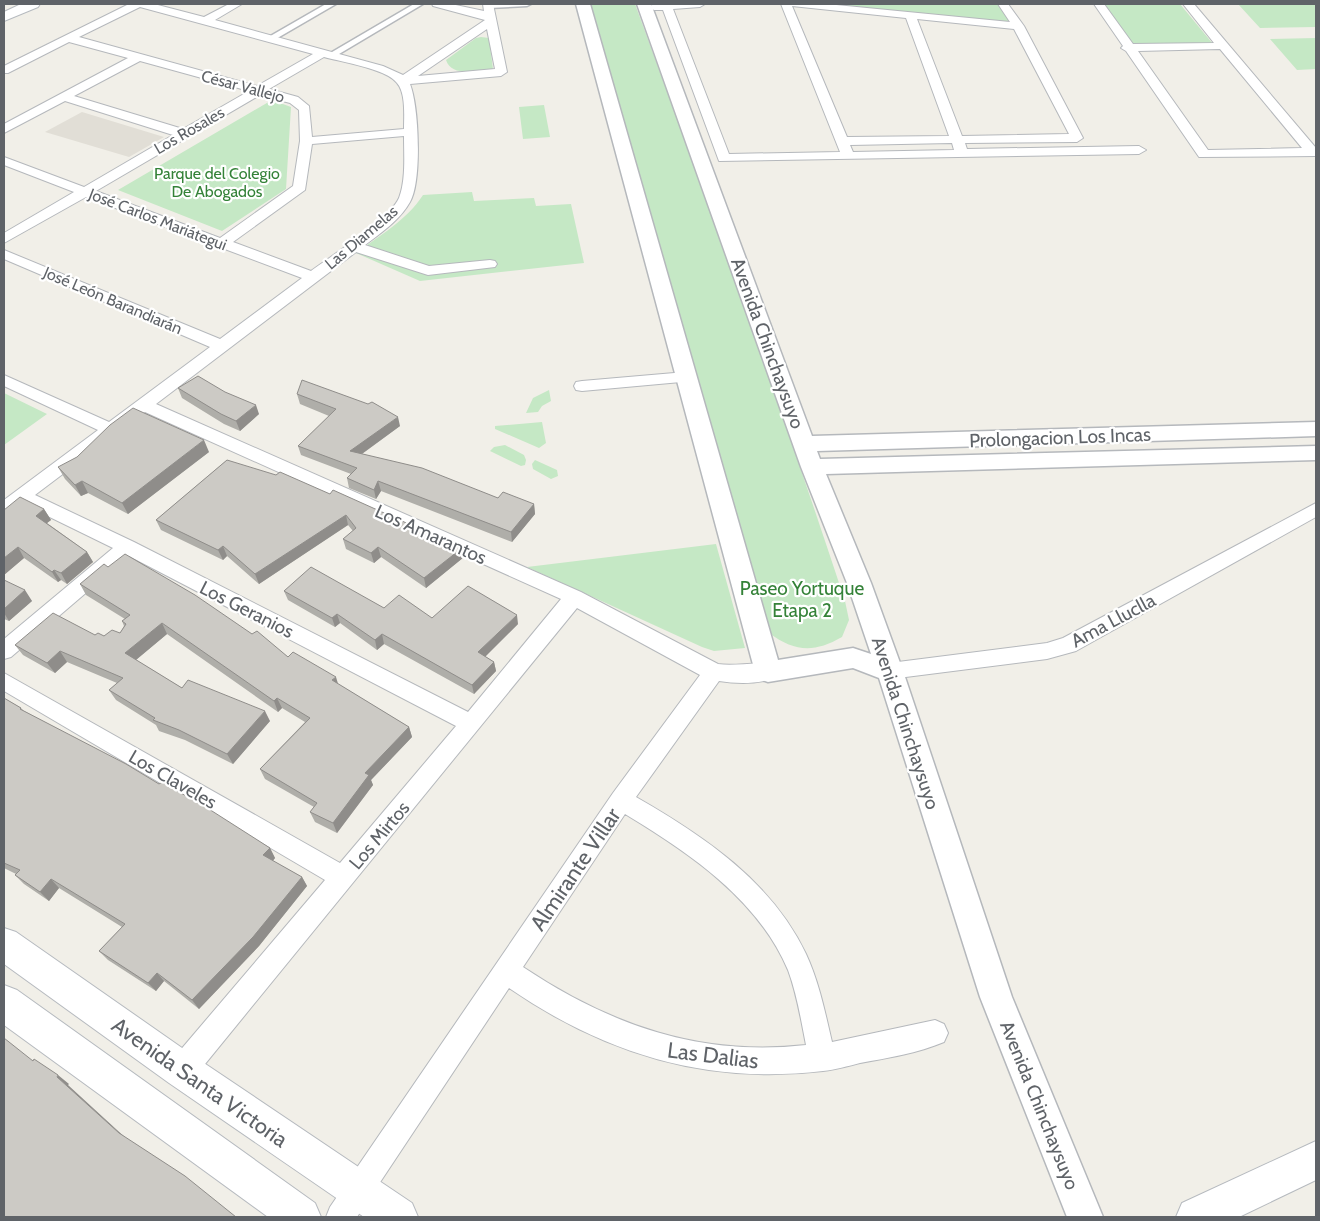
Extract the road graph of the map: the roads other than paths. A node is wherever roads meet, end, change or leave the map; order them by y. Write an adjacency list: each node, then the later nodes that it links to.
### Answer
1 (9, 4): 18 (main road)
2 (33, 4): 21 (main road)
3 (137, 4): 24 (street)
4 (143, 4): 22 (street)
5 (237, 4): 22 (street)
6 (332, 4): 25 (street)
7 (419, 4): 28 (street)
8 (437, 4): 19 (street)
9 (527, 4): 19 (street)
10 (583, 4): 53 (street)
11 (700, 4): 17 (street)
12 (786, 4): 39 (street)
13 (796, 4): 20 (street)
14 (1004, 4): 23 (street)
15 (1099, 4): 27 (street)
16 (1188, 4): 26 (street)
17 (656, 5): 43 (street); 60 (street, Avenida Chinchaysuyo)
18 (4, 6)
19 (490, 12): 31 (street); 31 (street)
20 (910, 15): 23 (street); 37 (street)
21 (4, 18)
22 (206, 21): 25 (street)
23 (1018, 26): 37 (street)
24 (68, 38): 29 (street, César Vallejo); 30 (street)
25 (271, 38): 28 (street)
26 (1222, 46): 27 (street); 41 (street)
27 (1127, 48): 41 (street)
28 (327, 54): 31 (street); 32 (street, Los Rosales)
29 (137, 58): 32 (street, César Vallejo); 33 (street)
30 (4, 70)
31 (402, 80): 35 (street, Las Diamelas)
32 (258, 90): 36 (street, Los Rosales); 38 (street, César Vallejo)
33 (64, 97): 34 (street); 36 (street)
34 (4, 129)
35 (410, 132): 38 (street); 48 (street, Las Diamelas)
36 (184, 134): 45 (street, Los Rosales)
37 (958, 139): 39 (street); 42 (street)
38 (306, 141): 47 (street, César Vallejo)
39 (842, 141): 43 (street)
40 (1139, 150): 42 (street)
41 (1314, 152)
42 (963, 154): 43 (street)
43 (848, 156)
44 (4, 161): 45 (street, José Carlos Mariátegui)
45 (84, 192): 46 (street, Los Rosales); 47 (street, José Carlos Mariátegui)
46 (4, 239)
47 (222, 243): 51 (street, José Carlos Mariátegui)
48 (356, 245): 50 (street); 51 (street, Las Diamelas)
49 (4, 254): 52 (street, José León Barandiarán)
50 (490, 264)
51 (312, 277): 52 (street, Las Diamelas)
52 (222, 346): 56 (street, Las Diamelas)
53 (686, 377): 55 (street); 69 (street)
54 (4, 380): 57 (street)
55 (582, 386)
56 (144, 405): 57 (street, Las Diamelas); 65 (street, Los Amarantos)
57 (110, 429): 61 (street, Las Diamelas)
58 (1316, 429): 60 (street, Prolongacion Los Incas)
59 (1316, 453): 60 (street, Prolongacion Los Incas)
60 (808, 455): 67 (street, Avenida Chinchaysuyo)
61 (21, 496): 62 (street, Las Diamelas); 64 (street, Los Geranios)
62 (4, 509)
63 (1316, 509): 67 (street, Ama Lluclla)
64 (127, 547): 66 (street); 71 (street, Los Geranios)
65 (574, 597): 68 (street, Los Amarantos); 71 (street, Los Mirtos)
66 (4, 651)
67 (890, 671): 69 (street); 84 (street, Avenida Chinchaysuyo)
68 (714, 672): 69 (street); 72 (street, Almirante Villar)
69 (768, 672)
70 (4, 681): 73 (street, Los Claveles)
71 (471, 724): 73 (street, Los Mirtos)
72 (621, 800): 75 (street, Almirante Villar); 78 (street)
73 (343, 878): 79 (street, Los Mirtos)
74 (4, 944): 79 (main road, Avenida Santa Victoria)
75 (506, 971): 78 (street, Las Dalias); 81 (street, Almirante Villar)
76 (4, 1003): 82 (main road)
77 (935, 1033): 78 (street, Las Dalias)
78 (822, 1058)
79 (182, 1070): 81 (main road, Avenida Santa Victoria)
80 (1316, 1160): 85 (main road)
81 (349, 1204): 83 (main road, Avenida Santa Victoria)
82 (301, 1217)
83 (398, 1217)
84 (1086, 1217)
85 (1196, 1217)

